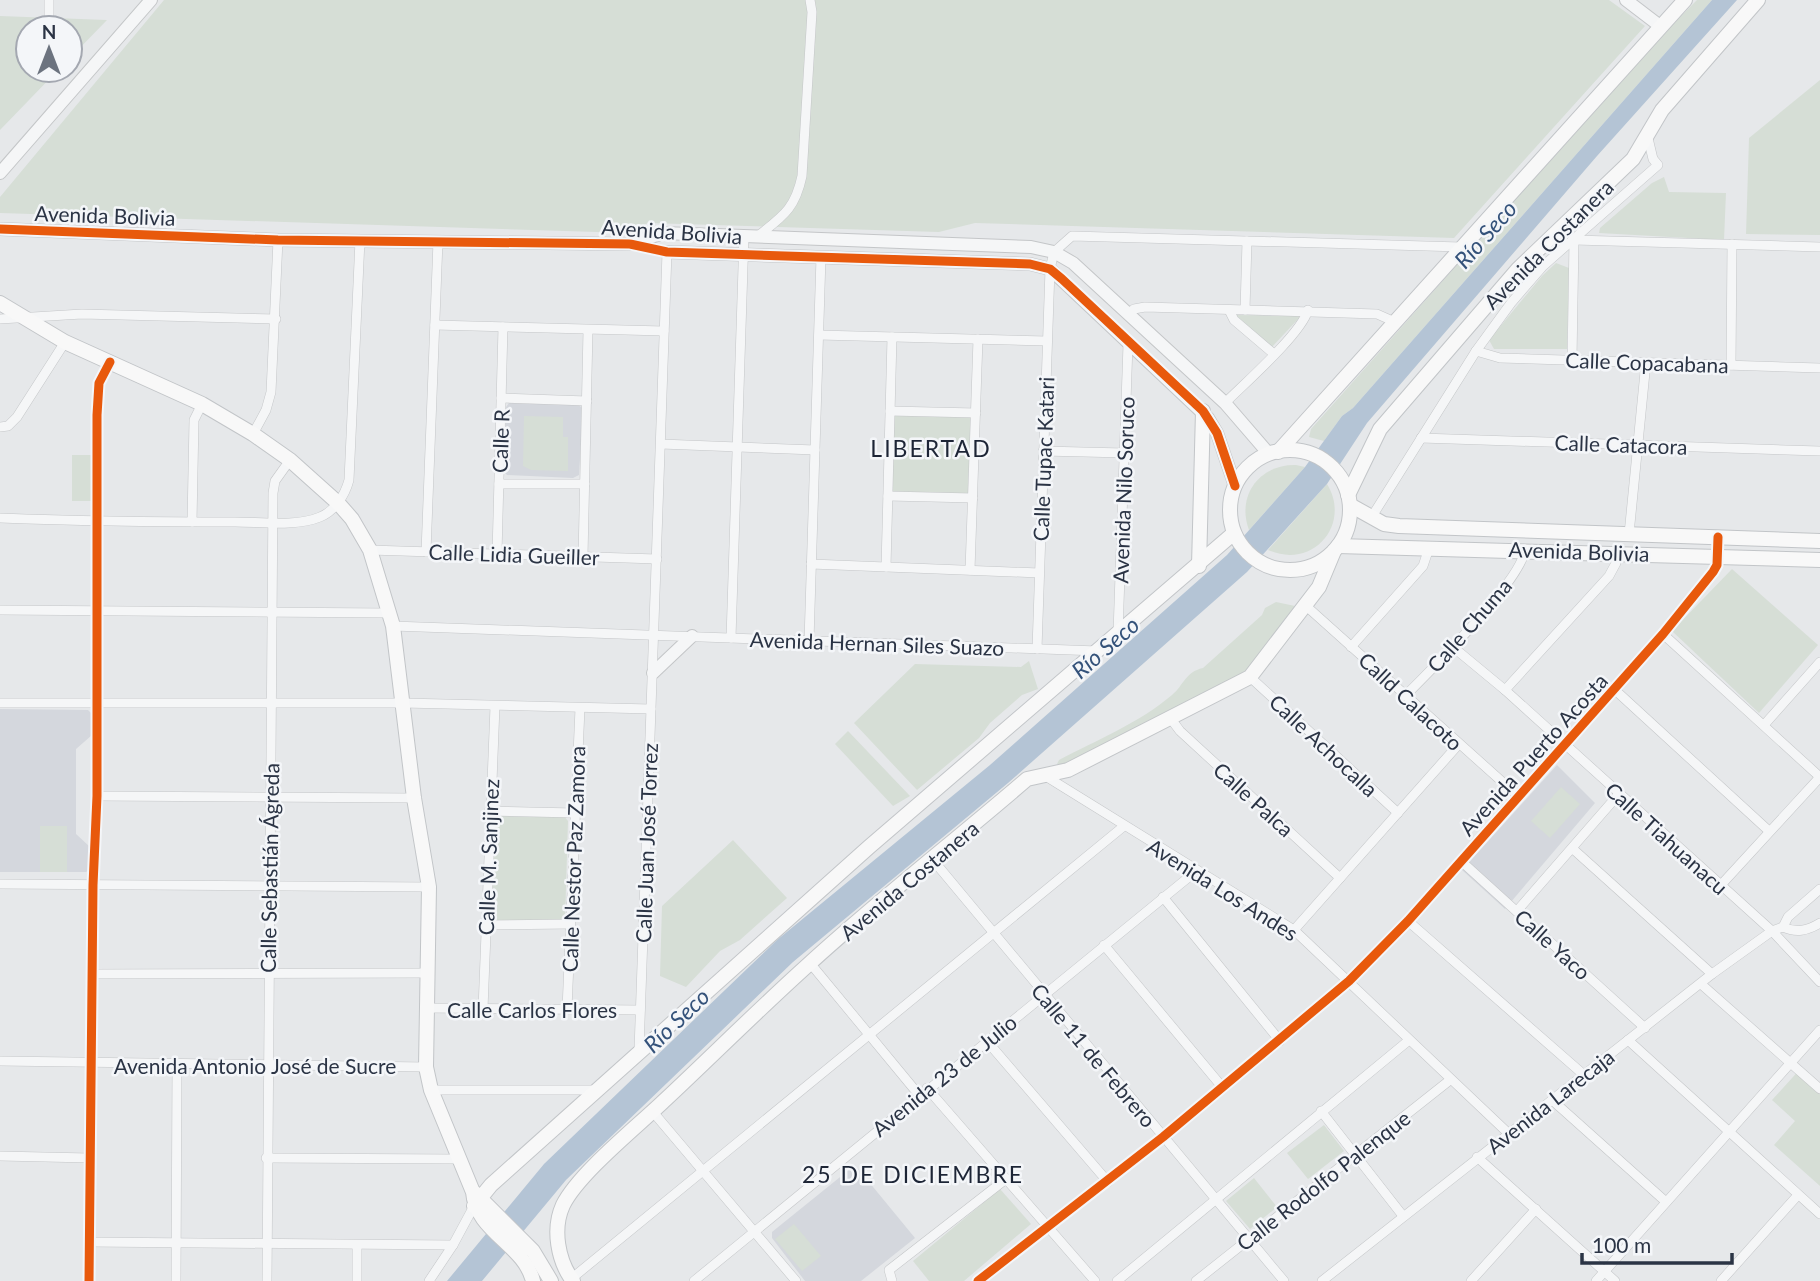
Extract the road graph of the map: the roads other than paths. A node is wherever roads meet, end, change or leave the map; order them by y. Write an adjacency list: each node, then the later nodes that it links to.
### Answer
1 (151, 0): 8 (street)
2 (810, 0): 10 (street)
3 (1626, 0): 6 (street)
4 (1685, 0): 6 (main road)
5 (1758, 0): 7 (main road, Avenida Costanera)
6 (1660, 26): 18 (main road)
7 (1648, 138): 13 (street); 73 (main road, Avenida Costanera)
8 (0, 173)
9 (0, 229): 11 (street, Avenida Bolivia)
10 (751, 236): 16 (street, Avenida Bolivia); 21 (street, Avenida Bolivia); 22 (street)
11 (278, 240): 12 (street, Avenida Bolivia); 31 (street)
12 (360, 240): 14 (street, Avenida Bolivia); 76 (street)
13 (1574, 240): 17 (street); 44 (street); 46 (street)
14 (438, 241): 16 (street, Avenida Bolivia); 34 (street)
15 (1247, 242): 18 (street); 21 (street); 27 (street)
16 (630, 244): 20 (street, Avenida Bolivia)
17 (1731, 244): 19 (street); 49 (street)
18 (1461, 247): 33 (main road)
19 (1820, 247)
20 (667, 251): 22 (street, Avenida Bolivia); 37 (street)
21 (1054, 252): 24 (street, Calle Tupac Katari); 29 (street, Avenida Bolivia)
22 (744, 254): 23 (street, Avenida Bolivia); 63 (street)
23 (821, 257): 24 (street, Avenida Bolivia); 38 (street)
24 (1049, 269): 41 (street, Calle Tupac Katari); 43 (street)
25 (0, 303): 32 (main road)
26 (1229, 310): 27 (street); 29 (street); 45 (street)
27 (1245, 310): 28 (street)
28 (1308, 310): 33 (street); 45 (street)
29 (1128, 314): 53 (street, Avenida Bolivia)
30 (0, 319): 32 (street)
31 (276, 319): 32 (street); 59 (street)
32 (26, 320): 42 (main road)
33 (1395, 322): 67 (main road)
34 (435, 325): 35 (street); 90 (street)
35 (503, 327): 36 (street); 51 (street, Calle R)
36 (589, 330): 37 (street); 52 (street)
37 (664, 331): 61 (street)
38 (819, 335): 39 (street); 64 (street)
39 (892, 337): 40 (street); 55 (street)
40 (978, 339): 41 (street); 57 (street)
41 (1047, 341): 65 (street, Calle Tupac Katari)
42 (65, 342): 47 (main road); 58 (street)
43 (1128, 344): 56 (street); 68 (street, Avenida Nilo Soruco)
44 (1476, 351): 46 (street, Calle Copacabana); 60 (street)
45 (1274, 354): 53 (street)
46 (1572, 360): 48 (street, Calle Copacabana)
47 (110, 362): 54 (main road); 79 (street)
48 (1646, 362): 49 (street, Calle Copacabana); 62 (street)
49 (1731, 365): 50 (street, Calle Copacabana)
50 (1820, 368)
51 (501, 398): 52 (street); 70 (street, Calle R)
52 (587, 401): 71 (street)
53 (1226, 403): 67 (street, Avenida Bolivia)
54 (202, 404): 59 (main road); 80 (street)
55 (890, 411): 57 (street); 74 (street)
56 (1203, 411): 72 (street); 98 (main road)
57 (976, 412): 75 (street)
58 (0, 427)
59 (253, 434): 69 (main road)
60 (1421, 438): 62 (street, Calle Catacora); 78 (street)
61 (661, 444): 63 (street); 95 (street)
62 (1640, 444): 66 (street, Calle Catacora); 82 (street)
63 (737, 447): 64 (street); 111 (street)
64 (815, 450): 97 (street)
65 (1043, 451): 68 (street); 101 (street, Calle Tupac Katari)
66 (1820, 451)
67 (1278, 452): 72 (main road); 73 (main road)
68 (1124, 453): 110 (street, Avenida Nilo Soruco)
69 (290, 460): 76 (main road); 81 (street, Calle Sebastián Ágreda)
70 (499, 484): 71 (street); 92 (street, Calle R)
71 (585, 484): 94 (street)
72 (1235, 486): 83 (main road)
73 (1347, 495): 78 (main road, Avenida Bolivia); 86 (main road)
74 (888, 496): 75 (street); 99 (street)
75 (973, 498): 100 (street)
76 (338, 503): 81 (street); 89 (main road)
77 (0, 518): 79 (street)
78 (1371, 518): 82 (main road, Avenida Bolivia)
79 (96, 522): 80 (street); 104 (street)
80 (192, 522): 81 (street)
81 (273, 522): 105 (street, Calle Sebastián Ágreda)
82 (1629, 534): 84 (main road, Avenida Bolivia)
83 (1236, 537): 86 (main road); 98 (main road)
84 (1718, 537): 85 (main road, Avenida Bolivia); 93 (street, Avenida Puerto Acosta)
85 (1820, 541)
86 (1336, 548): 87 (main road, Avenida Bolivia); 102 (main road, Avenida Costanera)
87 (1429, 548): 88 (main road, Avenida Bolivia); 113 (street)
88 (1525, 549): 91 (main road, Avenida Bolivia); 114 (street, Calle Chuma)
89 (370, 550): 90 (street, Calle Lidia Gueiller); 106 (main road)
90 (426, 552): 92 (street, Calle Lidia Gueiller)
91 (1617, 553): 93 (main road, Avenida Bolivia); 121 (street)
92 (497, 554): 94 (street, Calle Lidia Gueiller)
93 (1718, 556): 96 (main road, Avenida Bolivia); 107 (street, Avenida Puerto Acosta)
94 (583, 557): 95 (street, Calle Lidia Gueiller)
95 (657, 559): 108 (street)
96 (1820, 560)
97 (811, 564): 99 (street); 112 (street)
98 (1199, 566): 110 (main road)
99 (886, 567): 100 (street)
100 (971, 570): 101 (street)
101 (1039, 573): 115 (street, Calle Tupac Katari)
102 (1305, 605): 113 (street, Calld Calacoto); 119 (main road, Avenida Costanera)
103 (0, 610): 104 (street, Avenida Hernan Siles Suazo)
104 (97, 611): 105 (street, Avenida Hernan Siles Suazo); 124 (street)
105 (270, 614): 106 (street, Avenida Hernan Siles Suazo); 126 (street, Calle Sebastián Ágreda)
106 (391, 620): 108 (street, Avenida Hernan Siles Suazo); 125 (main road)
107 (1663, 634): 120 (street, Avenida Puerto Acosta); 131 (street)
108 (654, 635): 109 (street, Avenida Hernan Siles Suazo); 118 (street, Calle Juan José Torrez)
109 (692, 636): 111 (street, Avenida Hernan Siles Suazo); 118 (street)
110 (1117, 636): 116 (main road)
111 (731, 638): 112 (street, Avenida Hernan Siles Suazo)
112 (809, 641): 115 (street, Avenida Hernan Siles Suazo)
113 (1351, 647): 122 (street, Calld Calacoto)
114 (1453, 647): 121 (street, Calle Tiahuanacu); 122 (street, Calle Chuma)
115 (1037, 649): 116 (street, Avenida Hernan Siles Suazo)
116 (1100, 652): 188 (main road)
117 (1820, 662): 131 (street)
118 (653, 673): 129 (street, Calle Juan José Torrez)
119 (1250, 677): 130 (main road, Avenida Costanera); 143 (street, Calle Achocalla)
120 (1614, 688): 132 (street, Avenida Puerto Acosta); 145 (street)
121 (1505, 690): 132 (street, Calle Tiahuanacu)
122 (1405, 696): 133 (street, Calld Calacoto)
123 (0, 703): 124 (street)
124 (97, 703): 126 (street); 137 (street)
125 (404, 703): 126 (street); 127 (street); 140 (main road)
126 (271, 704): 138 (street, Calle Sebastián Ágreda)
127 (495, 706): 128 (street); 141 (street, Calle M. Sanjinez)
128 (580, 708): 129 (street); 142 (street, Calle Nestor Paz Zamora)
129 (651, 709): 180 (street, Calle Juan José Torrez)
130 (1171, 719): 134 (main road, Avenida Costanera); 150 (street, Calle Palca)
131 (1764, 725): 135 (street)
132 (1563, 744): 136 (street, Calle Tiahuanacu); 139 (street, Avenida Puerto Acosta)
133 (1458, 745): 139 (street, Calld Calacoto); 143 (street)
134 (1047, 777): 144 (street, Avenida Los Andes); 147 (main road, Avenida Costanera)
135 (1820, 777): 145 (street)
136 (1618, 795): 146 (street); 154 (street, Calle Tiahuanacu)
137 (97, 796): 138 (street); 152 (street)
138 (270, 796): 140 (street); 153 (street, Calle Sebastián Ágreda)
139 (1518, 796): 148 (street, Avenida Puerto Acosta)
140 (414, 798): 155 (main road)
141 (489, 811): 142 (street); 162 (street, Calle M. Sanjinez)
142 (575, 813): 161 (street, Calle Nestor Paz Zamora)
143 (1398, 813): 150 (street)
144 (1124, 826): 149 (street, Avenida Los Andes); 166 (street)
145 (1769, 831): 154 (street)
146 (1573, 849): 158 (street); 172 (street)
147 (933, 860): 166 (street, Calle 11 de Febrero); 168 (main road, Avenida Costanera)
148 (1461, 861): 158 (street, Calle Yaco); 159 (street, Avenida Puerto Acosta)
149 (1195, 872): 157 (street, Avenida 23 de Julio); 164 (street, Avenida Los Andes)
150 (1340, 878): 164 (street)
151 (0, 884): 152 (street)
152 (93, 885): 153 (street); 170 (street)
153 (270, 885): 155 (street); 171 (street, Calle Sebastián Ágreda)
154 (1720, 886): 165 (street, Calle Tiahuanacu)
155 (429, 887): 169 (main road)
156 (1820, 889): 163 (street, Avenida Larecaja)
157 (1163, 897): 167 (street, Avenida 23 de Julio); 186 (street)
158 (1517, 911): 181 (street, Calle Yaco)
159 (1408, 921): 173 (street, Avenida Puerto Acosta); 195 (street)
160 (1820, 923): 163 (street, Avenida Larecaja)
161 (570, 924): 162 (street); 179 (street, Calle Nestor Paz Zamora)
162 (485, 925): 178 (street, Calle M. Sanjinez)
163 (1783, 927): 165 (street, Avenida Larecaja)
164 (1294, 930): 173 (street, Avenida Los Andes)
165 (1772, 931): 172 (street, Avenida Larecaja); 174 (street, Calle Tiahuanacu)
166 (993, 934): 176 (street, Calle 11 de Febrero); 183 (street)
167 (1104, 945): 176 (street, Avenida 23 de Julio); 198 (street)
168 (810, 963): 183 (street); 205 (main road, Avenida Costanera)
169 (429, 972): 171 (street); 177 (main road)
170 (93, 974): 171 (street); 191 (street)
171 (268, 974): 193 (street, Calle Sebastián Ágreda)
172 (1712, 974): 175 (street, Avenida Larecaja)
173 (1349, 981): 186 (street, Avenida Puerto Acosta); 187 (street, Avenida Los Andes)
174 (1820, 982)
175 (1701, 984): 181 (street, Avenida Larecaja); 190 (street)
176 (1044, 994): 184 (street, Avenida 23 de Julio); 208 (street, Calle 11 de Febrero)
177 (425, 1008): 178 (street, Calle Carlos Flores); 194 (main road)
178 (483, 1009): 179 (street, Calle Carlos Flores)
179 (567, 1009): 180 (street, Calle Carlos Flores)
180 (640, 1010): 188 (street, Calle Juan José Torrez)
181 (1645, 1028): 185 (street, Avenida Larecaja)
182 (1820, 1030): 190 (street)
183 (870, 1035): 202 (street); 215 (street)
184 (986, 1040): 197 (street, Avenida 23 de Julio); 217 (street)
185 (1628, 1040): 195 (street, Avenida Larecaja); 206 (street)
186 (1280, 1041): 198 (street, Avenida Puerto Acosta)
187 (1408, 1041): 196 (street, Avenida Los Andes); 204 (street)
188 (639, 1050): 201 (main road)
189 (0, 1061): 191 (street, Avenida Antonio José de Sucre)
190 (1791, 1063): 199 (street); 206 (street)
191 (92, 1064): 192 (street, Avenida Antonio José de Sucre); 212 (street)
192 (177, 1064): 193 (street, Avenida Antonio José de Sucre); 229 (street)
193 (267, 1064): 194 (street, Avenida Antonio José de Sucre); 213 (street, Calle Sebastián Ágreda)
194 (426, 1067): 200 (main road)
195 (1584, 1075): 203 (street, Avenida Larecaja)
196 (1450, 1080): 207 (street, Avenida Los Andes); 209 (street, Calle Rodolfo Palenque)
197 (928, 1088): 202 (street, Avenida 23 de Julio); 216 (street)
198 (1223, 1088): 208 (street, Avenida Puerto Acosta)
199 (1820, 1089)
200 (431, 1090): 201 (street); 214 (main road)
201 (598, 1090): 219 (main road)
202 (919, 1095): 226 (street, Avenida 23 de Julio)
203 (1552, 1100): 207 (street, Avenida Larecaja); 221 (street)
204 (1321, 1111): 209 (street); 220 (street)
205 (653, 1112): 215 (street); 236 (main road, Avenida Costanera)
206 (1729, 1132): 218 (street); 221 (street)
207 (1508, 1133): 211 (street, Avenida Larecaja)
208 (1163, 1137): 217 (street, Avenida Puerto Acosta); 220 (street, Calle 11 de Febrero)
209 (1355, 1155): 224 (street); 227 (street, Calle Rodolfo Palenque)
210 (0, 1156): 212 (street)
211 (1477, 1157): 222 (street); 224 (street, Avenida Larecaja)
212 (89, 1158): 228 (street)
213 (266, 1158): 214 (street); 230 (street, Calle Sebastián Ágreda)
214 (458, 1159): 219 (main road)
215 (703, 1171): 226 (street); 236 (street)
216 (1006, 1179): 225 (street); 246 (street)
217 (1108, 1182): 225 (street, Avenida Puerto Acosta)
218 (1798, 1195): 223 (street); 256 (street)
219 (476, 1198): 231 (street); 233 (main road)
220 (1216, 1200): 227 (street, Calle 11 de Febrero); 249 (street)
221 (1665, 1201): 234 (street)
222 (1536, 1209): 234 (street); 253 (street)
223 (1820, 1214)
224 (1402, 1216): 252 (street, Avenida Larecaja)
225 (1049, 1227): 235 (street, Avenida Puerto Acosta); 248 (street)
226 (756, 1231): 237 (street, Avenida 23 de Julio); 245 (street)
227 (1249, 1239): 250 (street, Calle Rodolfo Palenque); 251 (street, Calle 11 de Febrero)
228 (89, 1242): 229 (street); 238 (street)
229 (176, 1244): 230 (street); 239 (street)
230 (267, 1245): 232 (street); 240 (street, Calle Sebastián Ágreda)
231 (453, 1245): 232 (street); 242 (street)
232 (357, 1246): 241 (street)
233 (521, 1249): 243 (main road); 244 (main road)
234 (1604, 1271): 254 (street); 255 (street)
235 (990, 1278): 247 (street, Avenida Puerto Acosta)
236 (572, 1280)
237 (697, 1280)
238 (89, 1281)
239 (176, 1281)
240 (267, 1281)
241 (358, 1281)
242 (429, 1281)
243 (533, 1281)
244 (551, 1281)
245 (796, 1281)
246 (892, 1281)
247 (978, 1281)
248 (1095, 1281)
249 (1117, 1281)
250 (1196, 1281)
251 (1284, 1281)
252 (1322, 1281)
253 (1471, 1281)
254 (1595, 1281)
255 (1615, 1281)
256 (1721, 1281)

